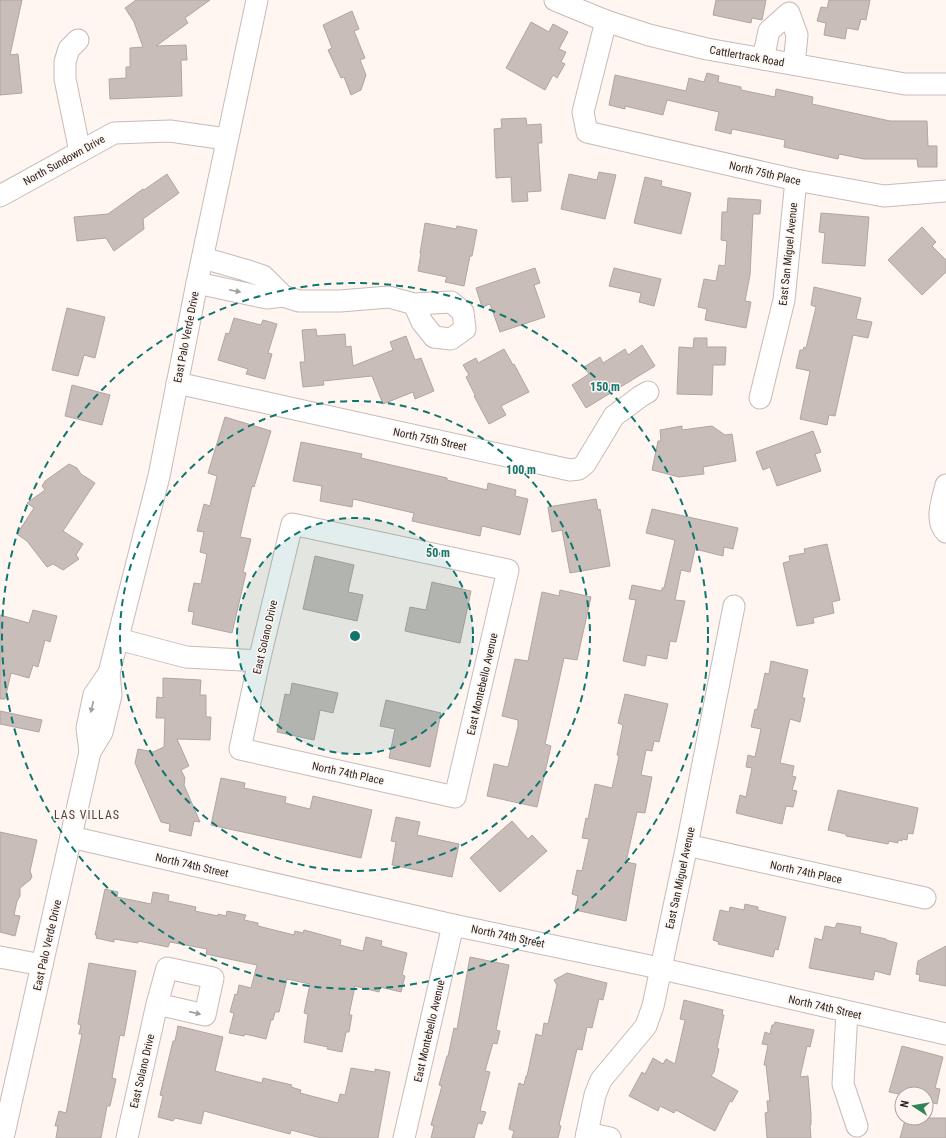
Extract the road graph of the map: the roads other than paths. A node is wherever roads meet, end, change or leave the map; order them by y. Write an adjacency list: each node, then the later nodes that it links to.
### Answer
1 (257, 0): 9 (street, East Palo Verde Drive)
2 (555, 0): 4 (street, Cattlertrack Road)
3 (790, 7): 6 (street); 7 (street)
4 (606, 21): 6 (street, Cattlertrack Road); 11 (street, North 75th Place)
5 (78, 40): 10 (street)
6 (763, 59): 7 (street, Cattlertrack Road)
7 (794, 64): 8 (street, Cattlertrack Road)
8 (946, 84)
9 (226, 140): 10 (street, North Sundown Drive); 14 (street, East Palo Verde Drive)
10 (80, 152): 13 (street, North Sundown Drive)
11 (796, 180): 12 (street, North 75th Place); 20 (street, East San Miguel Avenue)
12 (946, 191)
13 (0, 196)
14 (202, 258): 15 (street, East Palo Verde Drive); 16 (street)
15 (197, 283): 16 (street, one-way to 16); 18 (street, East Palo Verde Drive)
16 (283, 296): 17 (street)
17 (414, 304)
18 (178, 383): 19 (street, North 75th Street); 25 (street, East Palo Verde Drive)
19 (648, 392)
20 (760, 398)
21 (946, 484): 23 (street)
22 (292, 524): 26 (street, East Solano Drive); 28 (street, East Montebello Avenue)
23 (946, 532)
24 (734, 606): 30 (street, East San Miguel Avenue)
25 (118, 639): 26 (street); 29 (street, East Palo Verde Drive)
26 (259, 662): 27 (street, East Solano Drive)
27 (240, 749): 28 (street, North 74th Place)
28 (455, 797)
29 (71, 837): 32 (street, North 74th Street); 34 (street, East Palo Verde Drive)
30 (687, 845): 31 (street, North 74th Place); 35 (street, East San Miguel Avenue)
31 (925, 898)
32 (453, 925): 35 (street, North 74th Street); 43 (street, East Montebello Avenue)
33 (0, 957): 34 (street)
34 (42, 965): 42 (street, East Palo Verde Drive)
35 (661, 969): 37 (street, North 74th Street); 40 (street, East San Miguel Avenue)
36 (157, 1004): 41 (street, East Solano Drive)
37 (847, 1012): 38 (street, North 74th Street); 39 (street)
38 (946, 1034)
39 (858, 1126)
40 (586, 1135): 44 (street, East San Miguel Avenue)
41 (131, 1137)
42 (3, 1138)
43 (404, 1138)
44 (610, 1138)

